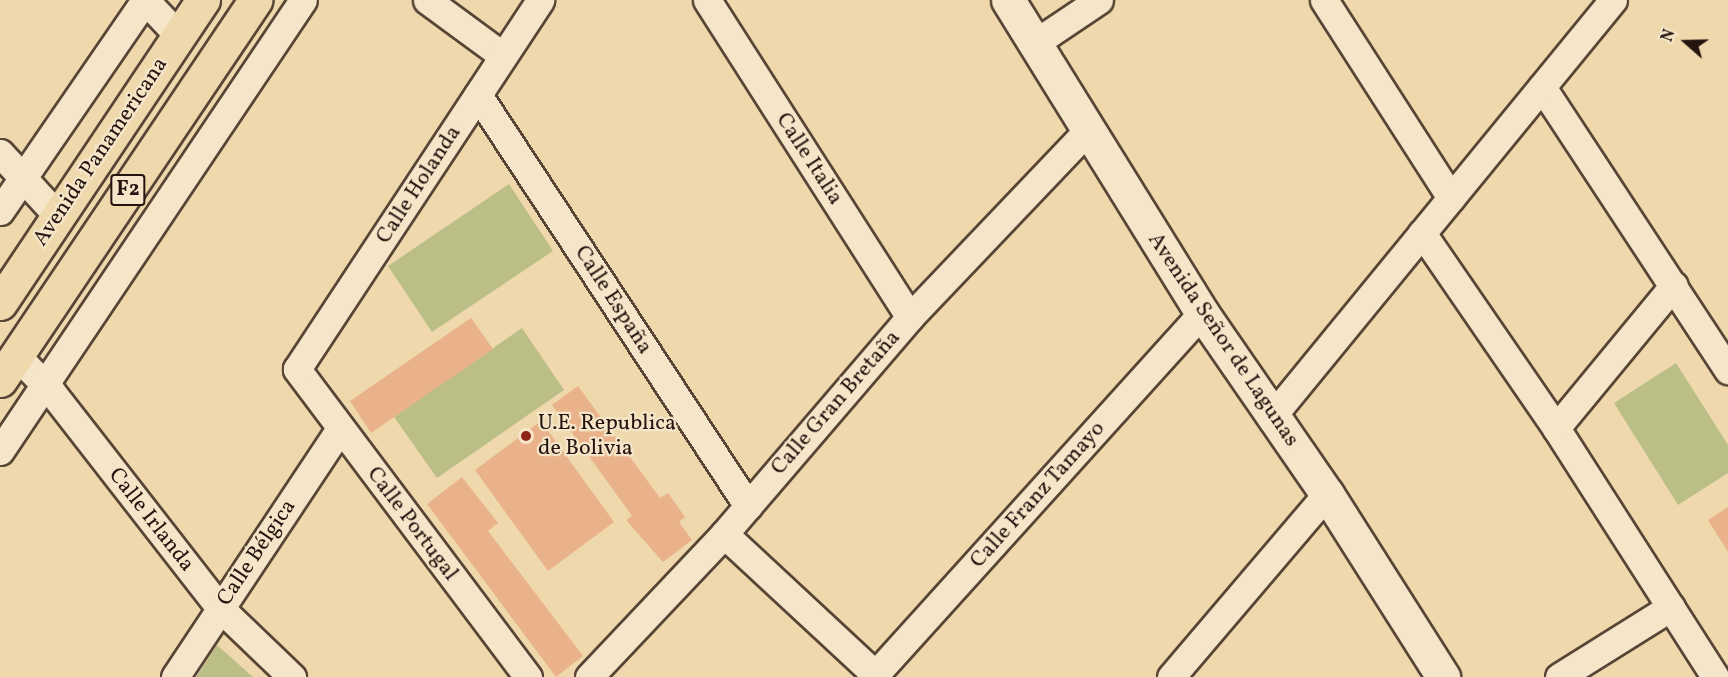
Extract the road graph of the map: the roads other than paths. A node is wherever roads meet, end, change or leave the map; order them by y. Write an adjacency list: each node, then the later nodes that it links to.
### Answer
1 (145, 0): 12 (street); 19 (street)
2 (203, 0): 12 (highway, Avenida Panamericana / F2)
3 (255, 0): 28 (highway, Avenida Panamericana / F2)
4 (303, 0): 31 (street)
5 (427, 0): 14 (street)
6 (540, 0): 14 (street, Calle Holanda)
7 (707, 0): 27 (street, Calle Italia)
8 (1008, 0): 13 (street, Avenida Señor de Lagunas)
9 (1099, 0): 13 (street)
10 (1324, 0): 20 (street)
11 (1613, 0): 15 (street)
12 (178, 36): 22 (highway, Avenida Panamericana / F2)
13 (1035, 43): 17 (street, Avenida Señor de Lagunas)
14 (502, 55): 16 (street, Calle Holanda)
15 (1542, 87): 20 (street); 24 (street)
16 (478, 95): 29 (street, Calle Holanda); 37 (street, Calle España)
17 (1086, 132): 26 (street, Avenida Señor de Lagunas); 27 (street, Calle Gran Bretaña)
18 (0, 153): 19 (street)
19 (23, 177): 21 (street); 22 (street)
20 (1451, 198): 23 (street)
21 (0, 212)
22 (58, 216): 25 (highway, Avenida Panamericana / F2)
23 (1422, 233): 32 (street); 33 (street)
24 (1674, 285): 30 (street); 33 (street)
25 (0, 303)
26 (1202, 313): 32 (street, Avenida Señor de Lagunas); 41 (street, Calle Franz Tamayo)
27 (910, 317): 37 (street, Calle Gran Bretaña)
28 (8, 368): 31 (street, Calle Irlanda)
29 (297, 369): 34 (street, Calle Portugal)
30 (1728, 370)
31 (45, 385): 35 (street); 40 (street, Calle Irlanda)
32 (1274, 414): 36 (street, Avenida Señor de Lagunas)
33 (1556, 428): 39 (street)
34 (340, 429): 40 (street, Calle Bélgica); 44 (street, Calle Portugal)
35 (0, 451)
36 (1327, 494): 46 (street); 47 (street, Avenida Señor de Lagunas)
37 (748, 506): 38 (street, Calle Gran Bretaña)
38 (724, 534): 41 (street); 45 (street, Calle Gran Bretaña)
39 (1671, 607): 48 (street); 49 (street)
40 (220, 608): 42 (street, Calle Bélgica); 43 (street, Calle Irlanda)
41 (876, 676)
42 (175, 677)
43 (292, 677)
44 (528, 677)
45 (589, 677)
46 (1171, 677)
47 (1443, 677)
48 (1558, 677)
49 (1715, 677)

